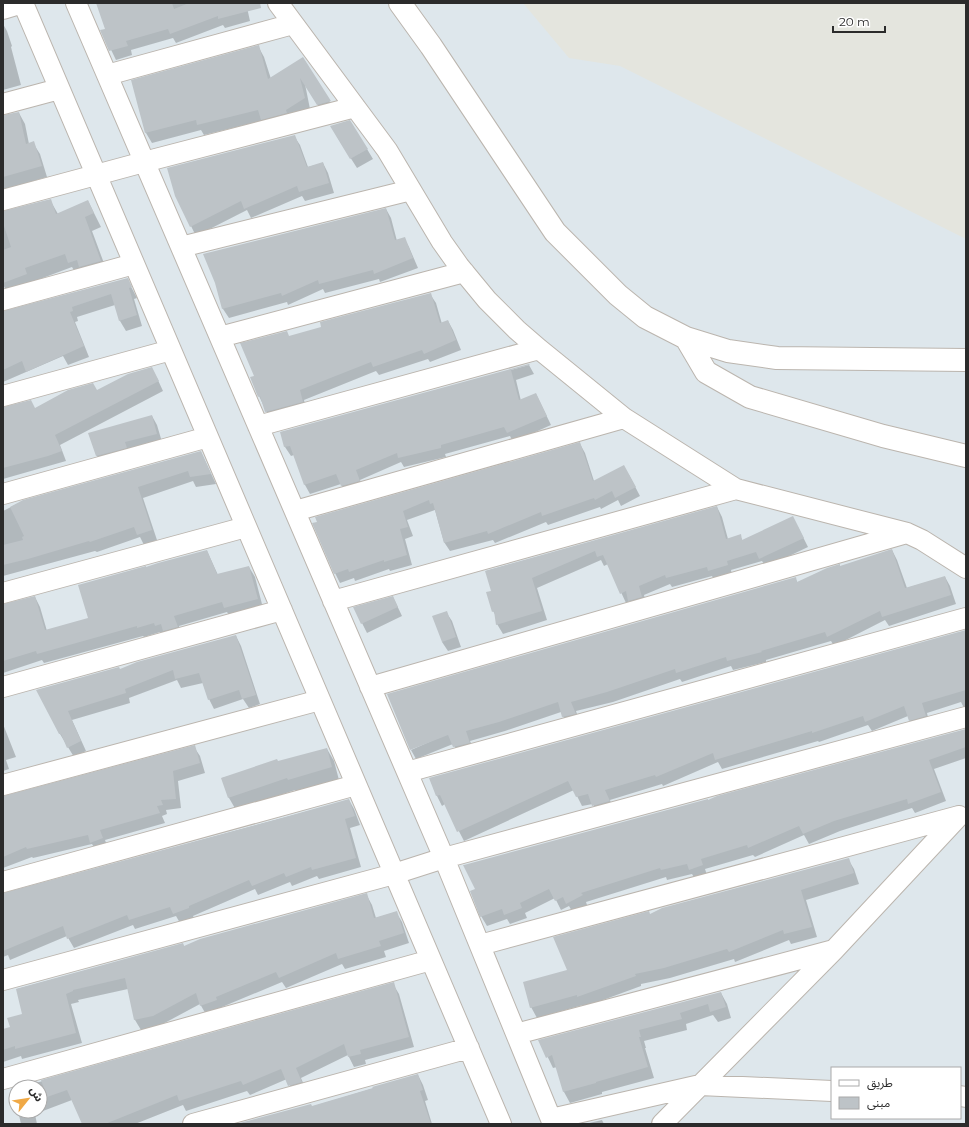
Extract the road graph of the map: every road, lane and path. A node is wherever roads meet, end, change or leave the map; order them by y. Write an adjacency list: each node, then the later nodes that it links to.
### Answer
1 (23, 3): 6 (street); 10 (street)
2 (76, 3): 9 (street)
3 (278, 3): 7 (street)
4 (400, 3): 8 (main road)
5 (409, 3): 8 (main road)
6 (3, 9)
7 (293, 24): 9 (street); 12 (street)
8 (430, 46): 22 (main road)
9 (107, 75): 13 (street)
10 (59, 89): 11 (street); 14 (street)
11 (3, 104)
12 (355, 107): 13 (street); 15 (street)
13 (144, 162): 14 (street); 17 (street)
14 (96, 174): 16 (street); 18 (street)
15 (411, 190): 17 (street); 19 (street)
16 (3, 200)
17 (181, 247): 21 (street)
18 (134, 264): 20 (street); 24 (street)
19 (464, 272): 21 (street); 23 (street)
20 (3, 300)
21 (220, 337): 28 (street)
22 (686, 338): 25 (main road); 30 (main road)
23 (539, 349): 27 (street); 28 (street)
24 (171, 350): 26 (street); 29 (street)
25 (966, 360)
26 (3, 396)
27 (624, 418): 31 (street); 33 (street)
28 (258, 426): 33 (street)
29 (208, 437): 32 (street); 34 (street)
30 (966, 456)
31 (736, 489): 35 (street); 38 (street)
32 (3, 494)
33 (295, 511): 38 (street)
34 (246, 527): 37 (street); 39 (street)
35 (907, 534): 36 (street); 42 (street)
36 (966, 568)
37 (3, 593)
38 (333, 600): 42 (street)
39 (282, 610): 41 (street); 43 (street)
40 (966, 618): 45 (street)
41 (3, 687)
42 (370, 687): 45 (street)
43 (320, 700): 46 (street); 47 (street)
44 (966, 717): 49 (street)
45 (407, 772): 49 (street)
46 (356, 785): 50 (street); 51 (street)
47 (3, 786)
48 (962, 813): 52 (street); 53 (street)
49 (444, 858): 50 (street); 52 (street)
50 (394, 874): 54 (street); 55 (street)
51 (3, 882)
52 (480, 945): 56 (street)
53 (834, 950): 56 (street); 59 (street)
54 (431, 960): 57 (street); 58 (street)
55 (3, 980)
56 (516, 1034): 61 (street)
57 (469, 1048): 62 (street); 63 (street)
58 (3, 1079)
59 (700, 1085): 60 (street); 61 (street); 64 (street)
60 (831, 1091)
61 (552, 1121)
62 (193, 1124)
63 (501, 1124)
64 (662, 1124)

